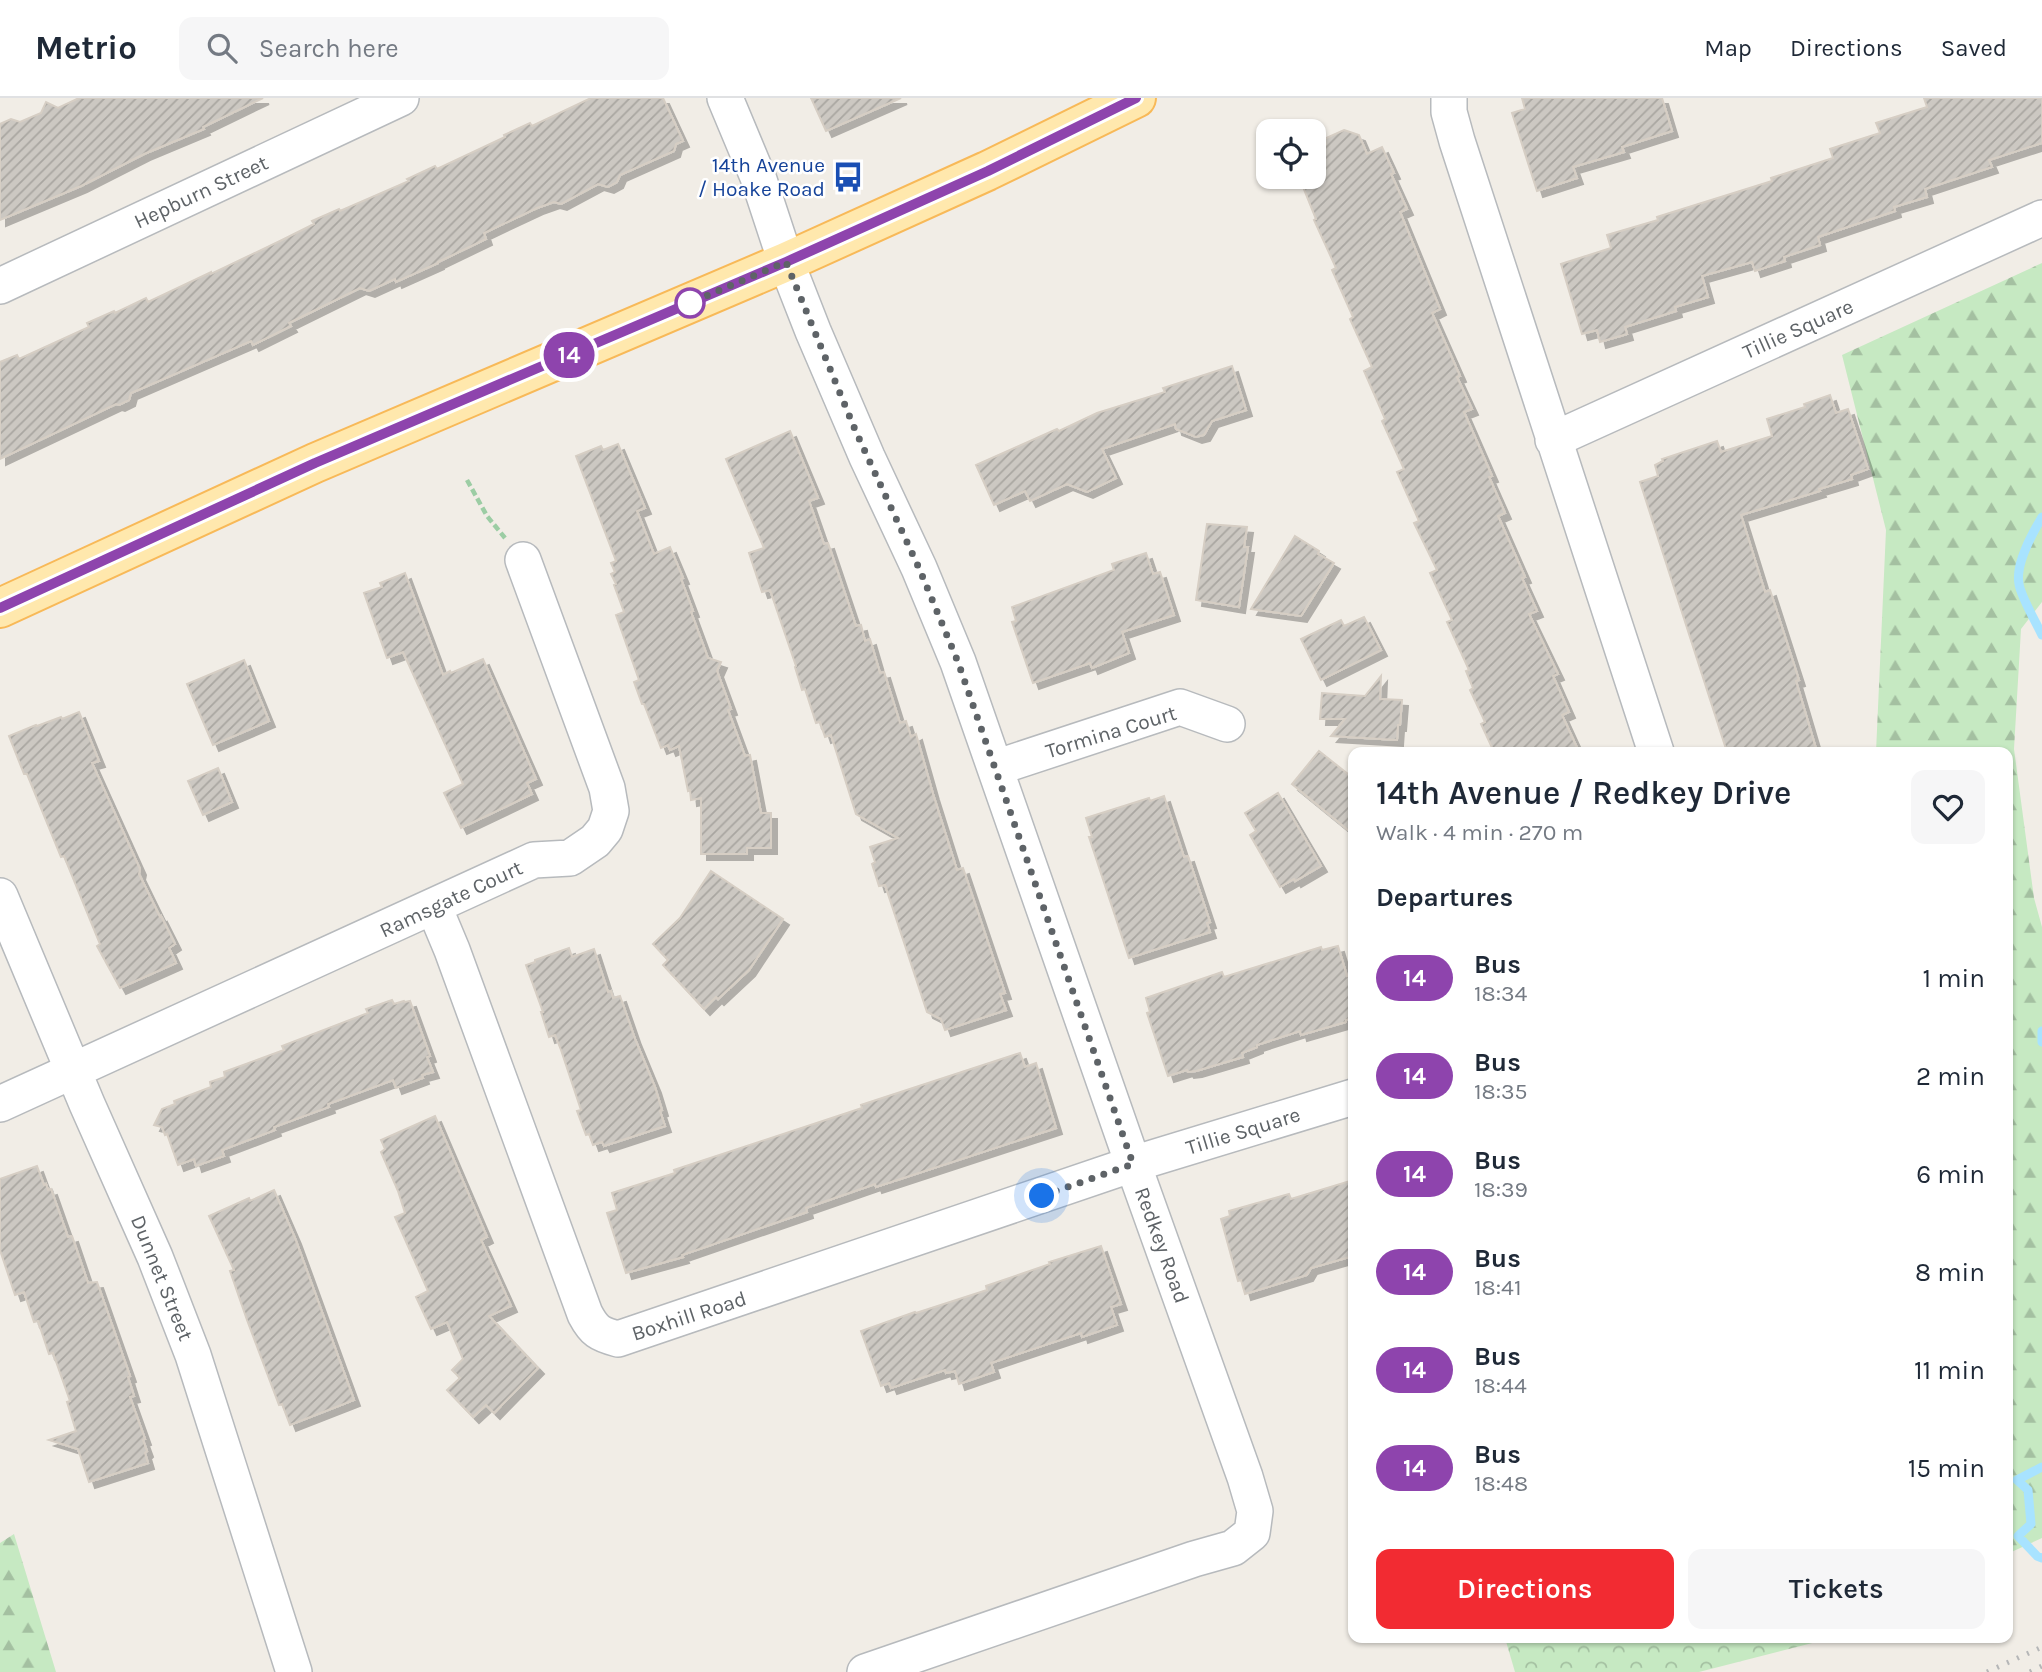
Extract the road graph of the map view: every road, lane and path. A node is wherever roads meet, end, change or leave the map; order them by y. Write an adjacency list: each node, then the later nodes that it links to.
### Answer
1 (401, 98): 7 (street, Hepburn Street)
2 (725, 98): 6 (street, Redkey Road)
3 (1136, 98): 6 (main road)
4 (1449, 98): 8 (street)
5 (2042, 218): 8 (street, Tillie Square)
6 (786, 262): 11 (main road); 14 (street, Redkey Road)
7 (0, 286)
8 (1553, 440): 13 (street)
9 (467, 480): 10 (path)
10 (523, 561): 16 (street, Ramsgate Court)
11 (0, 608)
12 (1227, 724): 14 (street, Tormina Court)
13 (1654, 747)
14 (995, 768): 20 (street, Redkey Road)
15 (0, 896): 17 (street, Dunnet Street)
16 (434, 907): 17 (street, Ramsgate Court); 20 (street, Boxhill Road)
17 (72, 1070): 19 (street, Ramsgate Court); 21 (street, Dunnet Street)
18 (1348, 1099): 20 (street, Tillie Square)
19 (0, 1104)
20 (1133, 1164): 22 (street, Redkey Road)
21 (294, 1672)
22 (864, 1672)

